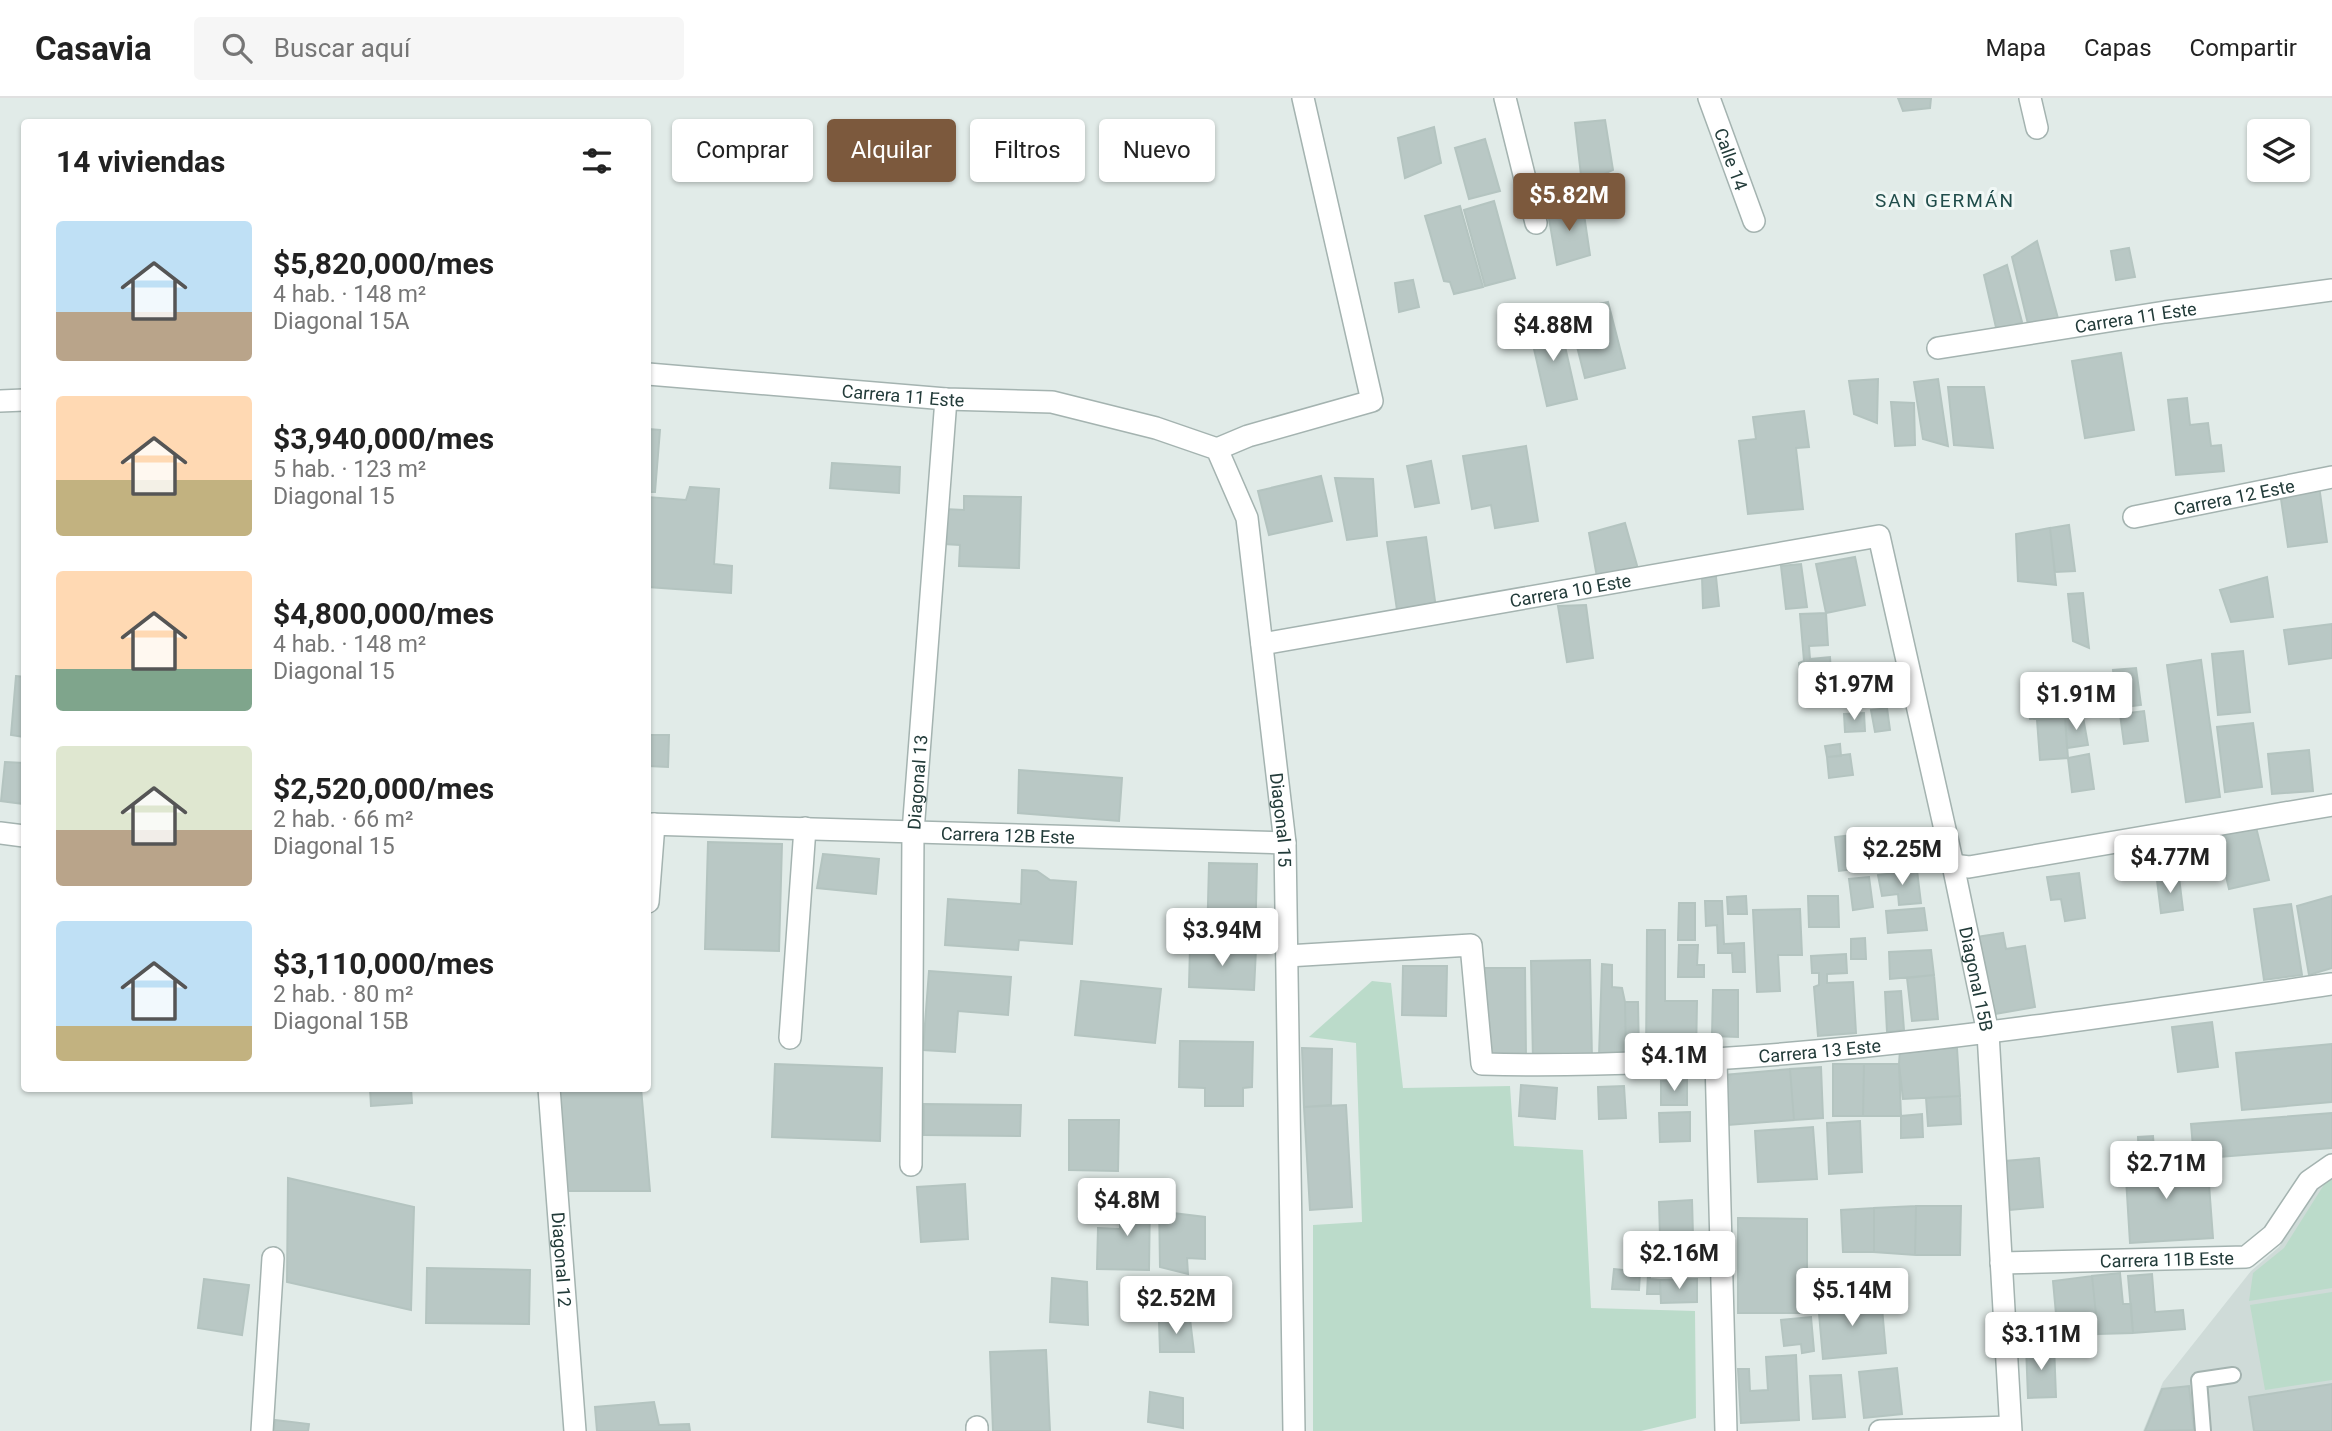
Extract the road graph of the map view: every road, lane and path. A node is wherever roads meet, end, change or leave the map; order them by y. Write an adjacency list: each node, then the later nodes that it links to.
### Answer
1 (1303, 98): 14 (street)
2 (1505, 98): 7 (street)
3 (1709, 98): 6 (street, Calle 14)
4 (2031, 98): 5 (street)
5 (2037, 128)
6 (1754, 221)
7 (1536, 223)
8 (2332, 290): 9 (street, Carrera 11 Este)
9 (1938, 348)
10 (651, 374): 11 (street, Carrera 11 Este)
11 (946, 399): 14 (street, Carrera 11 Este); 22 (street, Diagonal 13)
12 (21, 400): 13 (street)
13 (0, 401)
14 (1217, 449): 18 (street, Diagonal 15)
15 (2332, 477): 16 (street, Carrera 12 Este)
16 (2134, 517)
17 (1879, 536): 18 (street, Carrera 10 Este); 26 (street, Diagonal 15B)
18 (1262, 644): 25 (street, Diagonal 15)
19 (2332, 805): 26 (street)
20 (651, 824): 21 (street, Carrera 12B Este)
21 (805, 828): 22 (street, Carrera 12B Este); 30 (street)
22 (914, 832): 25 (street, Carrera 12B Este); 33 (street, Diagonal 13)
23 (0, 833): 24 (street)
24 (21, 836)
25 (1285, 843): 27 (street, Diagonal 15)
26 (1953, 865): 29 (street, Diagonal 15B)
27 (1287, 956): 31 (street, Carrera 13 Este); 41 (street, Diagonal 15)
28 (2332, 984): 29 (street, Carrera 13 Este)
29 (1988, 1033): 31 (street, Carrera 13 Este); 36 (street, Diagonal 15B)
30 (790, 1038)
31 (1716, 1060): 42 (street)
32 (549, 1092): 40 (street, Diagonal 12)
33 (911, 1165)
34 (2332, 1165): 36 (street, Carrera 11B Este)
35 (273, 1258): 39 (street)
36 (2001, 1263): 38 (street, Diagonal 15B)
37 (2233, 1375): 44 (lane)
38 (2010, 1429): 43 (street)
39 (261, 1431)
40 (575, 1431)
41 (1294, 1431)
42 (1726, 1431)
43 (1881, 1431)
44 (2203, 1431)

